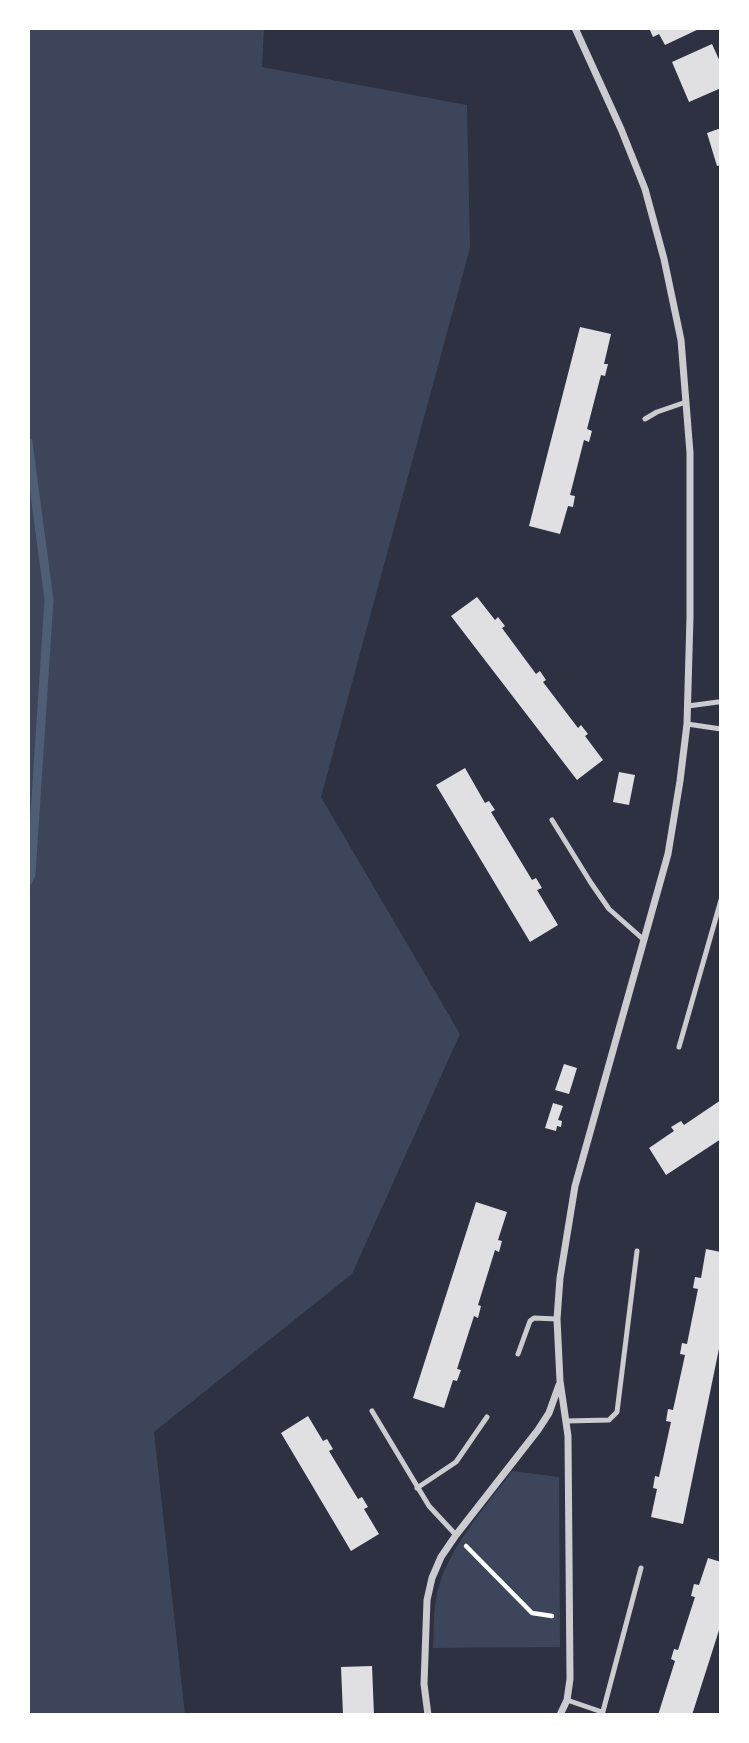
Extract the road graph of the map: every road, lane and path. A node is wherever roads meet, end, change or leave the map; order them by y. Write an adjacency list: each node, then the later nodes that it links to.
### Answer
1 (575, 28): 2 (street)
2 (686, 402): 3 (lane); 5 (street)
3 (645, 419)
4 (719, 702): 5 (lane)
5 (688, 706): 6 (street)
6 (687, 724): 7 (lane); 10 (street)
7 (721, 729)
8 (552, 820): 10 (lane)
9 (721, 900): 11 (lane)
10 (644, 940): 13 (street)
11 (679, 1047)
12 (637, 1251): 18 (lane)
13 (557, 1319): 14 (lane); 15 (street)
14 (518, 1354)
15 (560, 1381): 18 (street); 20 (street)
16 (372, 1411): 19 (lane)
17 (487, 1417): 19 (lane)
18 (566, 1421): 22 (street)
19 (418, 1488): 20 (lane)
20 (456, 1535): 22 (path); 25 (street)
21 (640, 1568): 24 (lane)
22 (570, 1619): 23 (street)
23 (567, 1700): 24 (lane); 26 (street)
24 (602, 1713)
25 (428, 1715)
26 (559, 1715)

